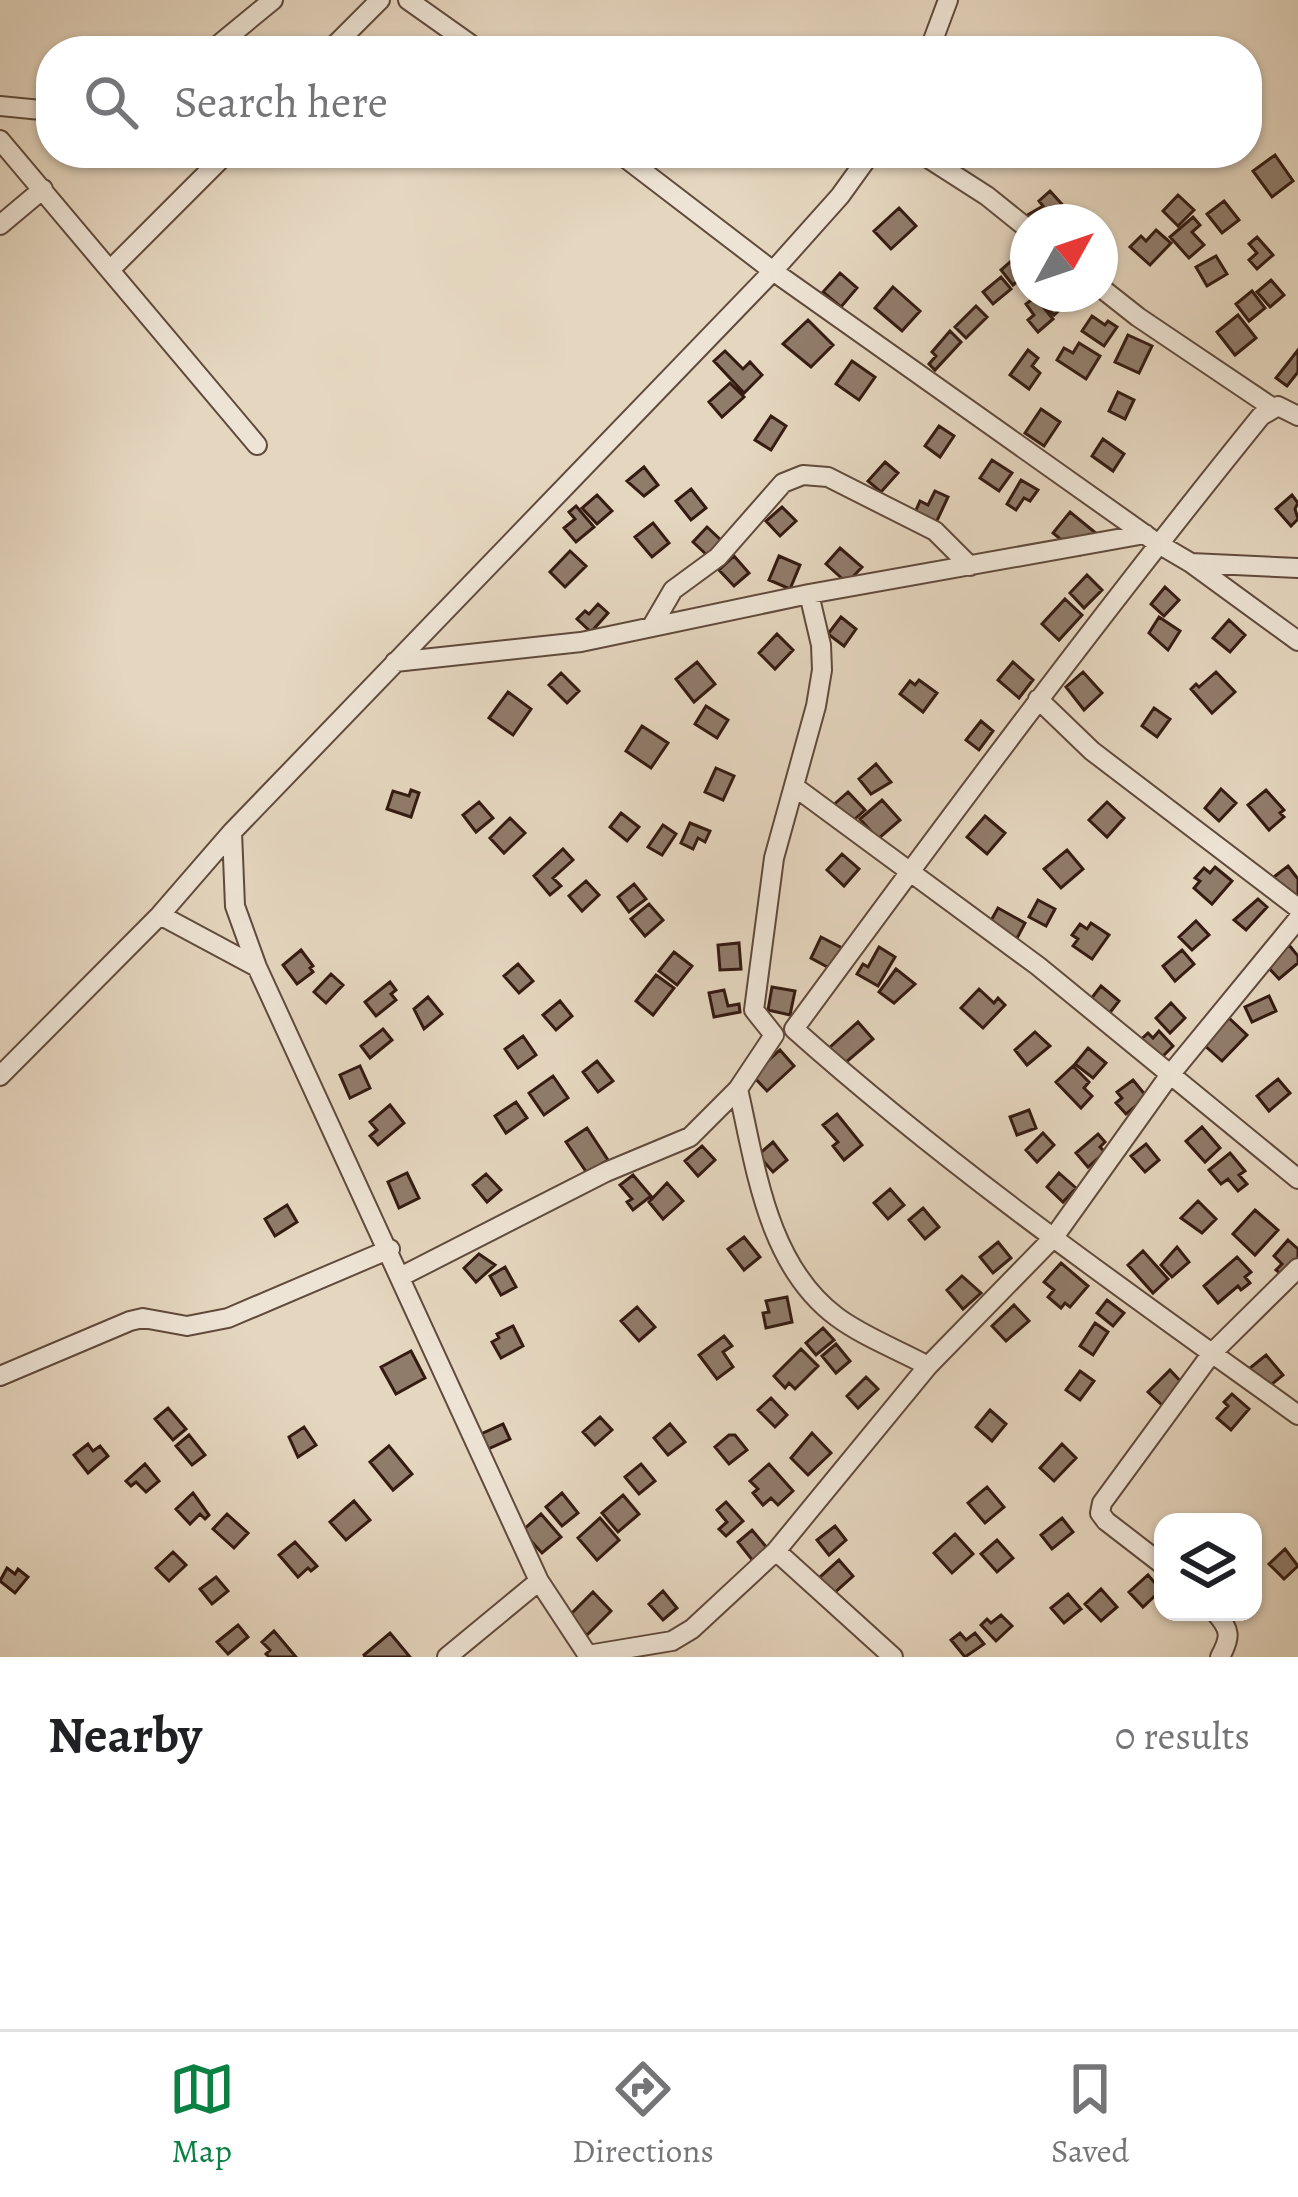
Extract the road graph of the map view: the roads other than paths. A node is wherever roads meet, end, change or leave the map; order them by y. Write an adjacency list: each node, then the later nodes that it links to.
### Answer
1 (273, 0): 5 (street)
2 (380, 0): 6 (street)
3 (408, 0): 7 (street)
4 (948, 0): 8 (street)
5 (230, 36)
6 (344, 36)
7 (459, 36)
8 (935, 36)
9 (0, 106): 10 (street)
10 (36, 110)
11 (0, 140): 16 (street)
12 (212, 168): 19 (street)
13 (639, 168): 20 (street)
14 (860, 168): 20 (street)
15 (943, 168): 17 (street)
16 (43, 189): 18 (street); 19 (street)
17 (1010, 215)
18 (0, 225)
19 (111, 269): 24 (street)
20 (773, 271): 25 (street); 32 (street)
21 (1118, 301): 22 (street)
22 (1273, 408): 23 (street); 25 (street)
23 (1298, 416)
24 (257, 446)
25 (1151, 538): 26 (street); 27 (street); 33 (street)
26 (1191, 563): 28 (street); 31 (street)
27 (970, 566): 29 (street); 30 (street)
28 (1298, 568)
29 (809, 594): 30 (street); 34 (street)
30 (652, 626): 32 (street)
31 (1298, 641)
32 (395, 662): 35 (street)
33 (1038, 699): 36 (street); 37 (street)
34 (795, 787): 36 (street); 42 (street)
35 (232, 832): 38 (street); 40 (street)
36 (908, 874): 41 (street); 44 (street)
37 (1298, 908)
38 (160, 915): 40 (street); 43 (street)
39 (1298, 919): 44 (street)
40 (257, 968): 48 (street)
41 (794, 1029): 42 (street); 47 (street)
42 (774, 1035): 45 (street)
43 (0, 1076)
44 (1169, 1076): 46 (street); 47 (street)
45 (738, 1089): 50 (street); 52 (street)
46 (1298, 1179)
47 (1054, 1237): 51 (street); 52 (street)
48 (390, 1249): 50 (street); 53 (street)
49 (1298, 1268): 51 (street)
50 (402, 1276): 57 (street)
51 (1211, 1353): 54 (street); 56 (street)
52 (928, 1366): 55 (street)
53 (0, 1376)
54 (1298, 1415)
55 (776, 1551): 59 (street); 61 (street)
56 (1154, 1558)
57 (539, 1581): 59 (street); 60 (street)
58 (1222, 1621): 62 (street)
59 (589, 1656)
60 (447, 1657)
61 (892, 1657)
62 (1220, 1657)

